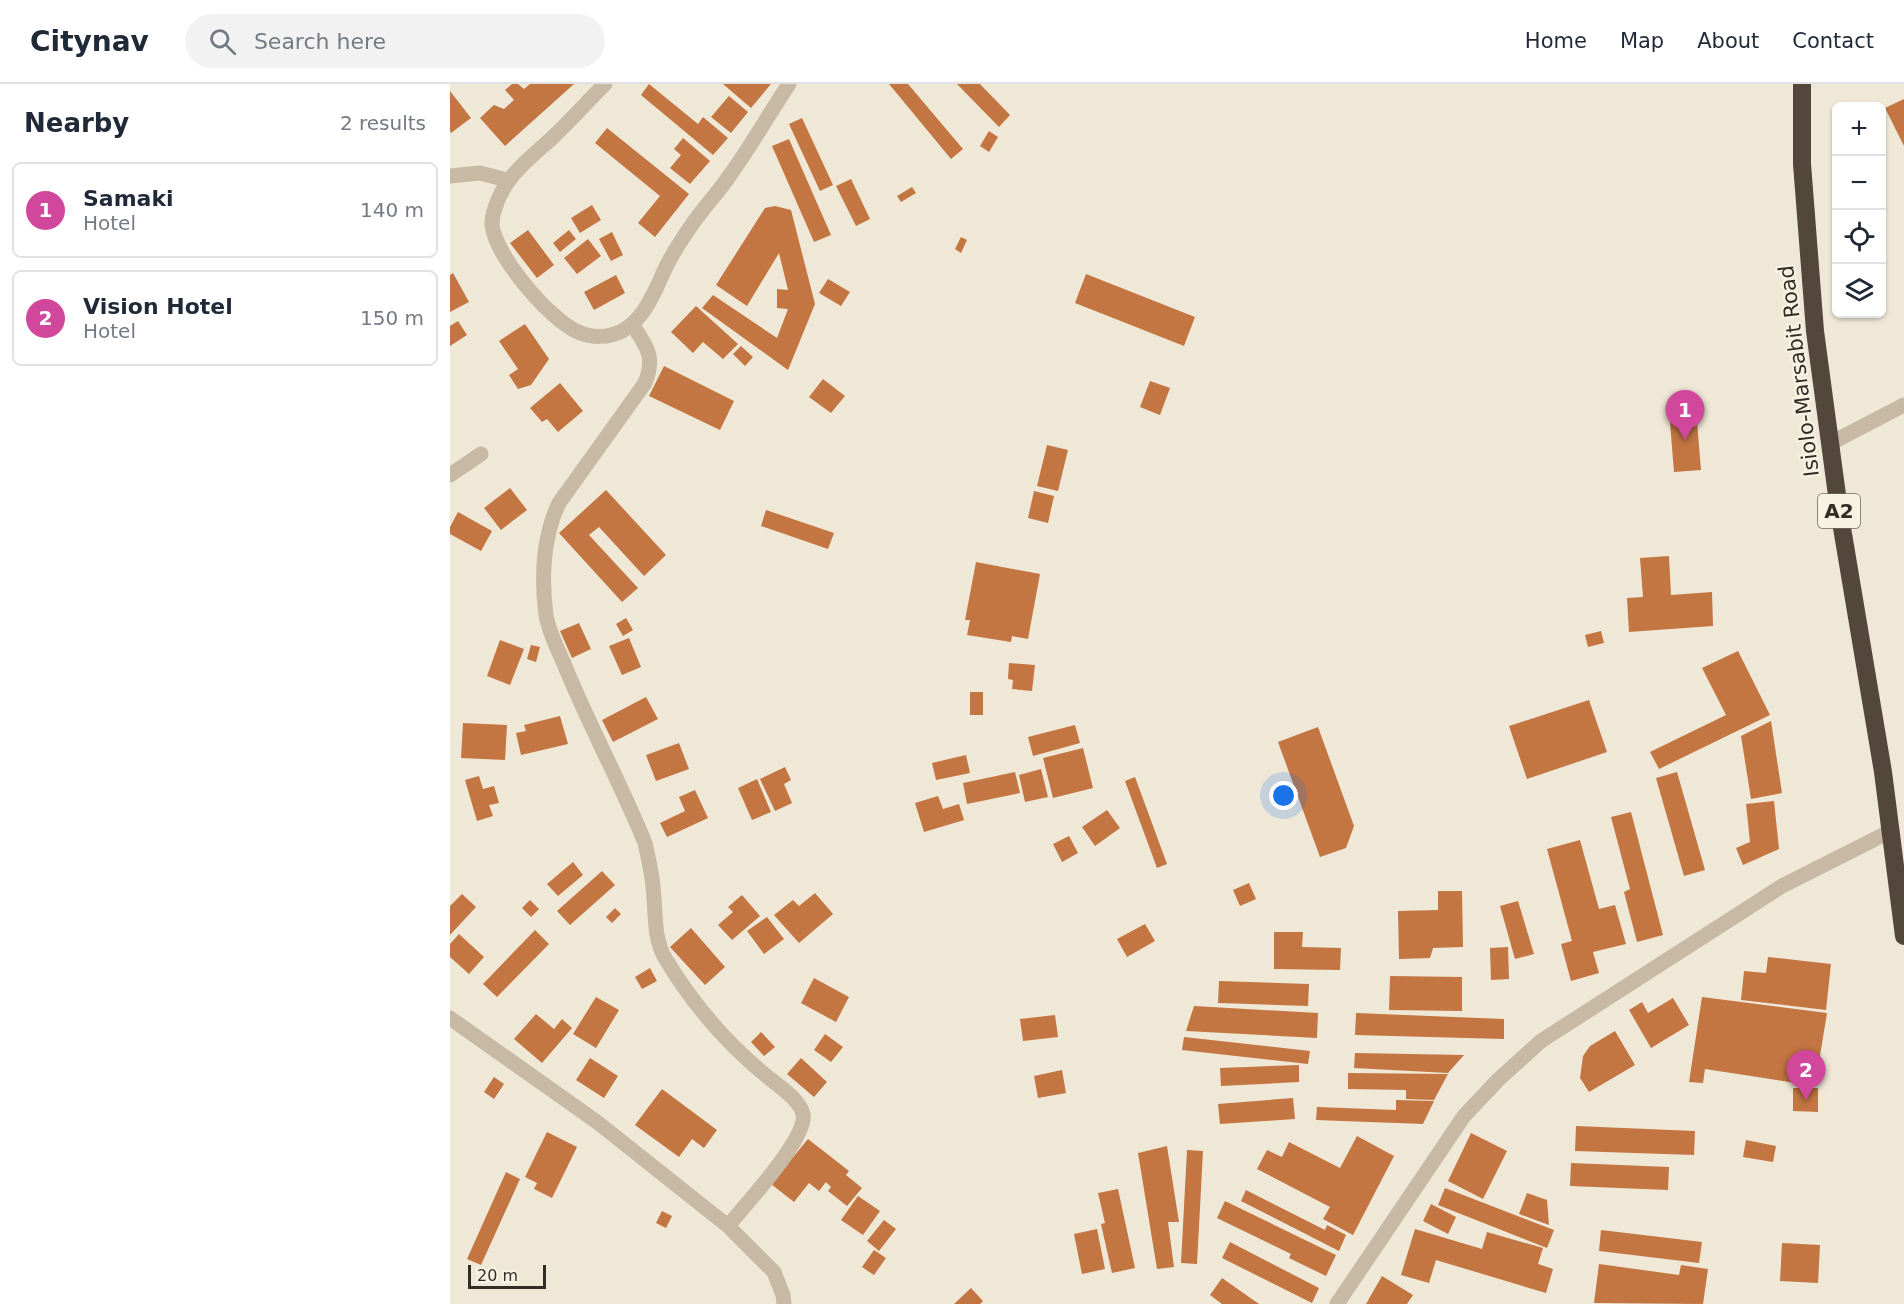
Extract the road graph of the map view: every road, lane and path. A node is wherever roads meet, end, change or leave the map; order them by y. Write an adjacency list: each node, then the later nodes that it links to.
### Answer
1 (606, 84): 5 (street)
2 (789, 84): 6 (street)
3 (1802, 84): 8 (highway, Isiolo-Marsabit Road / A2)
4 (450, 176): 5 (street)
5 (507, 180): 6 (street)
6 (632, 324): 14 (street)
7 (1904, 405): 8 (street)
8 (1829, 444): 11 (highway, Isiolo-Marsabit Road / A2)
9 (481, 454): 10 (street)
10 (450, 476)
11 (1891, 831): 12 (highway, Isiolo-Marsabit Road / A2); 16 (street)
12 (1904, 936)
13 (450, 1018): 14 (street)
14 (728, 1226): 15 (street)
15 (784, 1304)
16 (1337, 1304)

